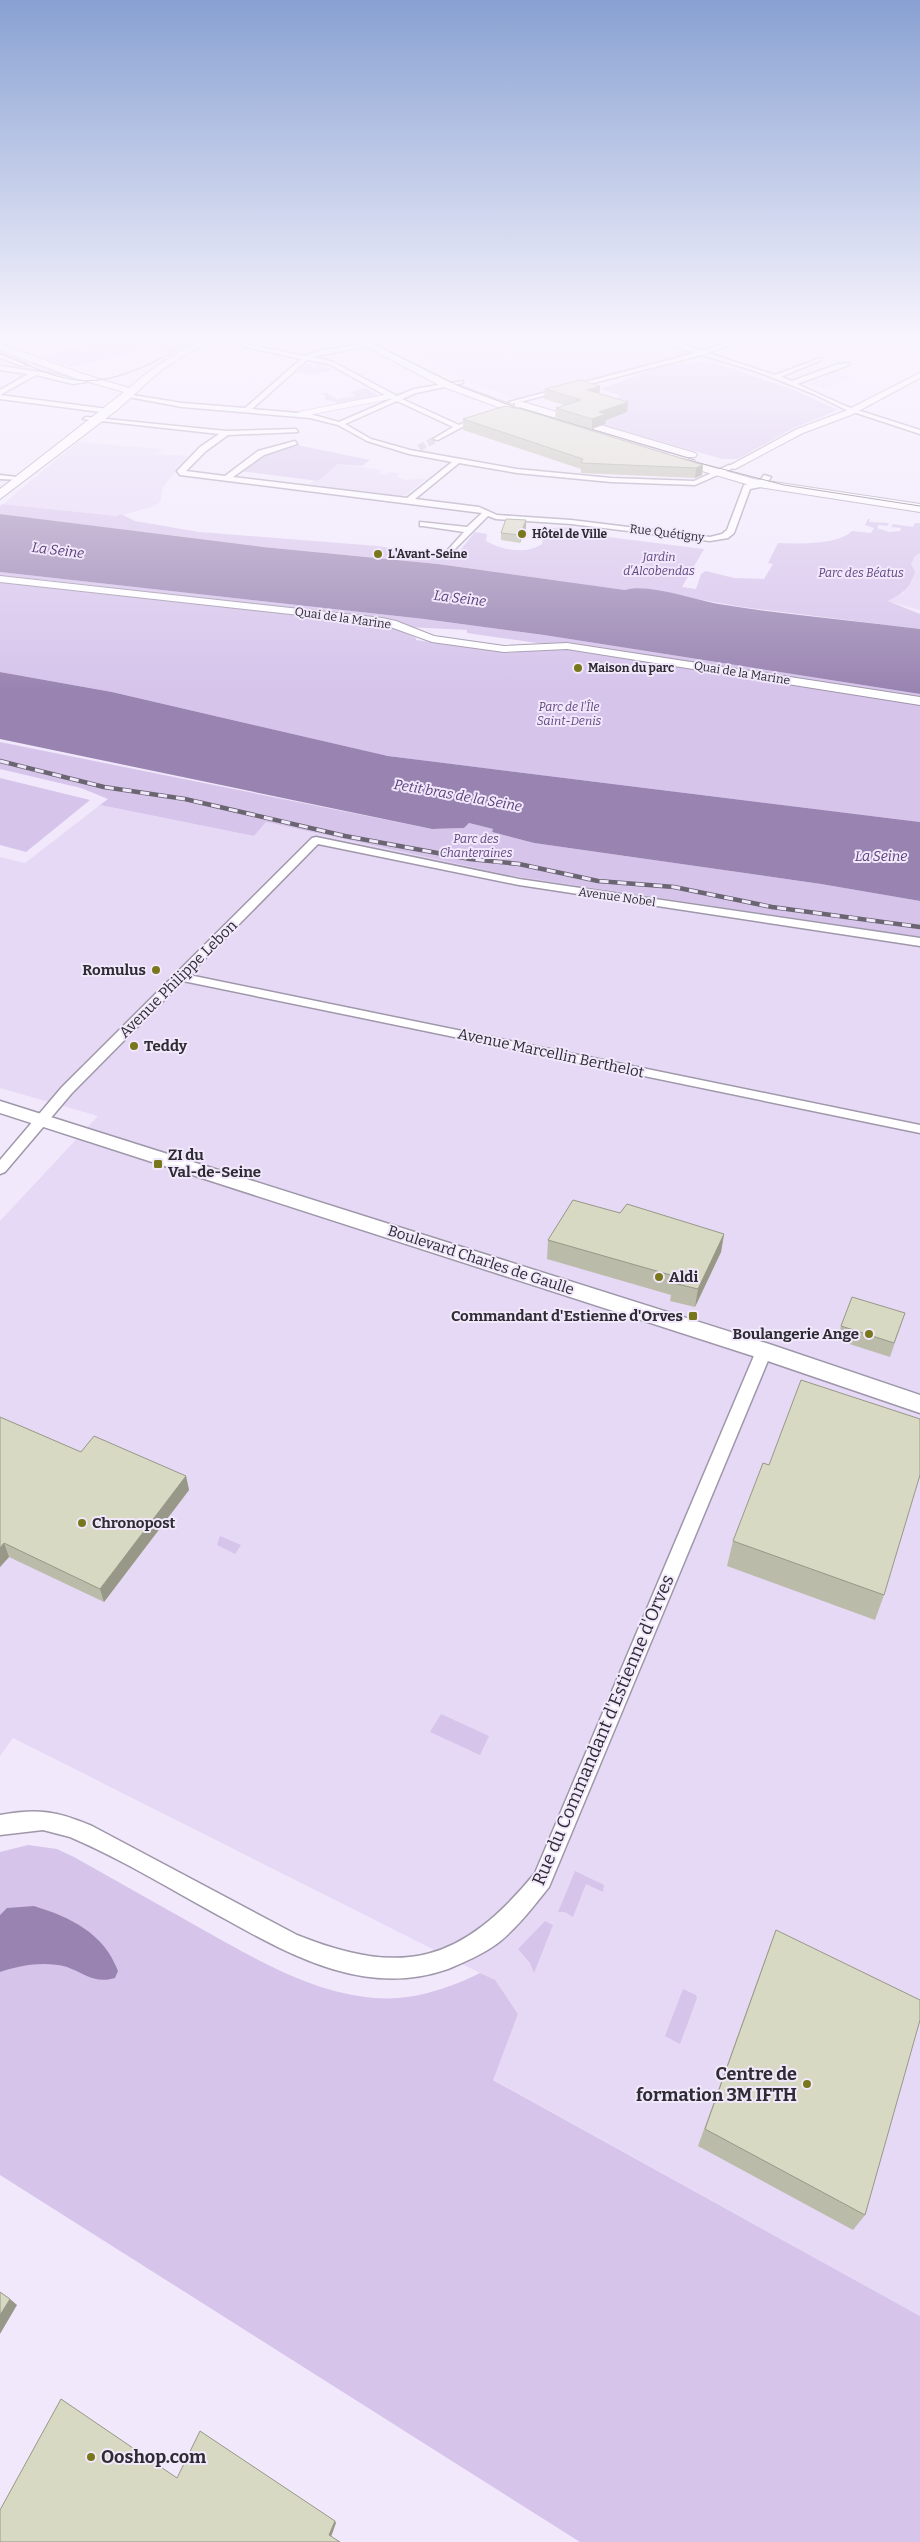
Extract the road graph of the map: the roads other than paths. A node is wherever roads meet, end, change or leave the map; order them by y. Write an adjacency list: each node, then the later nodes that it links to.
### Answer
1 (47, 455): 12 (main road)
2 (198, 455): 13 (street, Rue Quétigny)
3 (260, 455): 13 (street)
4 (421, 455): 8 (street)
5 (659, 455): 10 (main road)
6 (685, 455): 9 (main road)
7 (755, 455): 9 (street)
8 (456, 462): 10 (street); 16 (street)
9 (732, 467): 10 (street); 14 (main road)
10 (719, 473): 14 (main road)
11 (0, 477): 12 (street)
12 (17, 478): 15 (main road)
13 (227, 478): 16 (street, Rue Quétigny)
14 (765, 480): 17 (main road); 18 (main road); 19 (street, Rue Quétigny)
15 (2, 490)
16 (409, 500): 19 (street, Rue Quétigny)
17 (920, 502)
18 (920, 508)
19 (488, 513): 21 (street)
20 (423, 524): 21 (street)
21 (470, 530): 22 (street)
22 (448, 554)
23 (0, 579): 24 (street, Quai de la Marine)
24 (920, 701)
25 (316, 840): 26 (street, Avenue Nobel); 27 (street, Avenue Philippe Lebon)
26 (920, 942)
27 (181, 977): 29 (street, Avenue Philippe Lebon); 30 (street, Avenue Marcellin Berthelot)
28 (0, 1107): 29 (main road, Boulevard Charles de Gaulle)
29 (40, 1119): 31 (street, Avenue Philippe Lebon); 32 (main road, Boulevard Charles de Gaulle)
30 (920, 1129)
31 (0, 1169)
32 (764, 1351): 33 (main road, Boulevard Charles de Gaulle); 34 (street, Rue du Commandant d'Estienne d'Orves)
33 (920, 1404)
34 (0, 1825)

